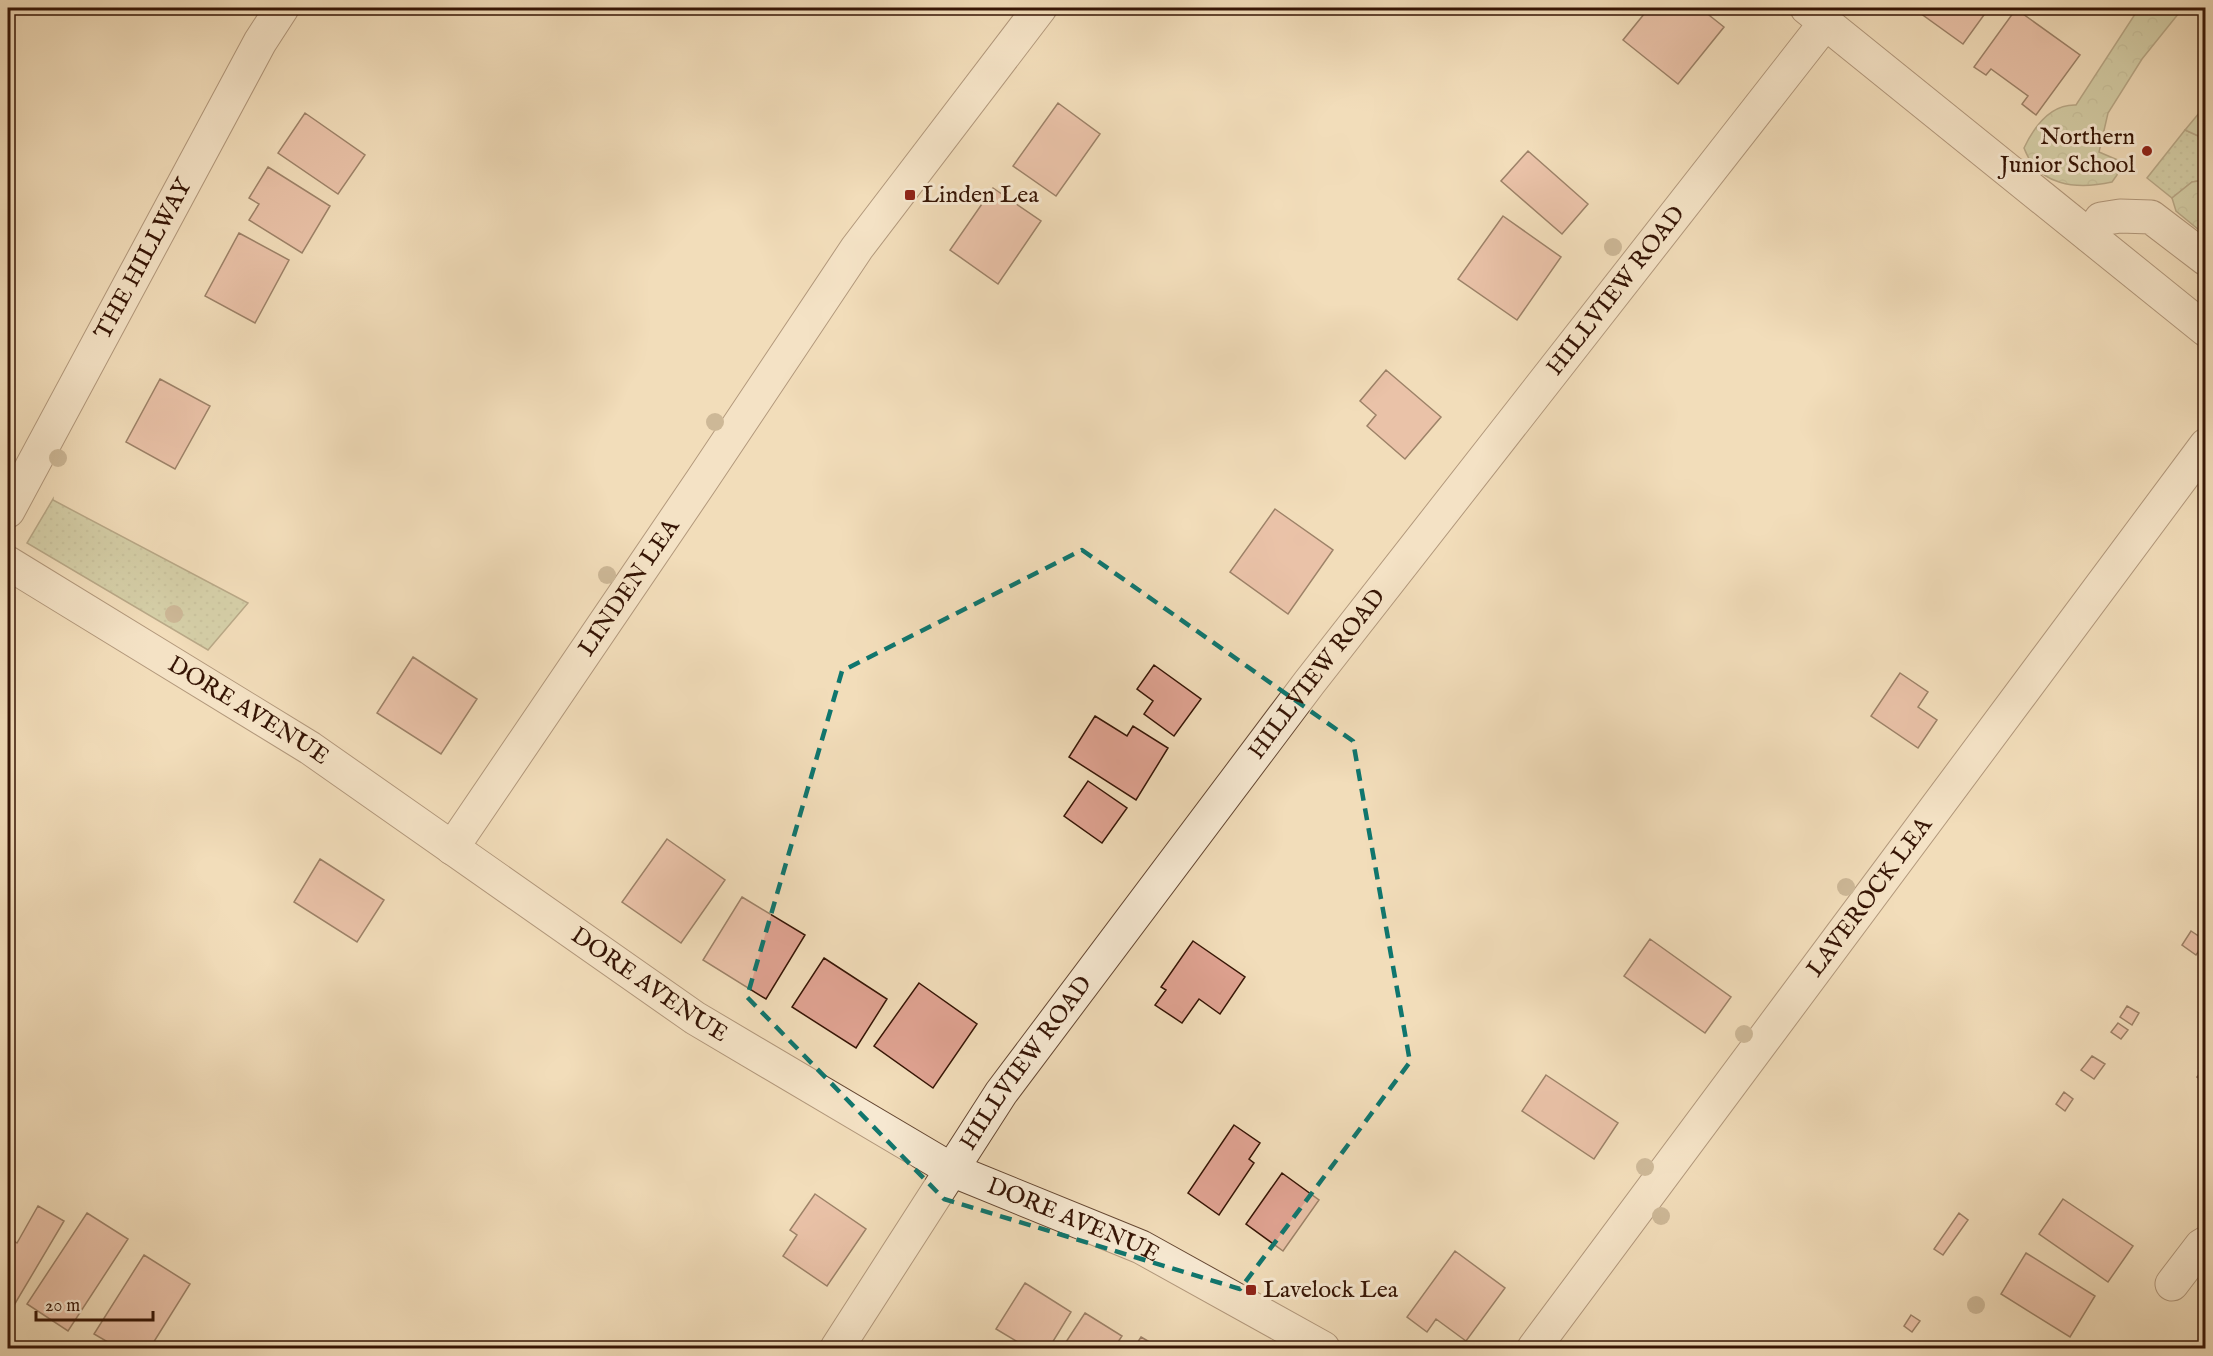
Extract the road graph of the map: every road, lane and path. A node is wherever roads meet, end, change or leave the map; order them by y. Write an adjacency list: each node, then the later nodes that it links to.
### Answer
1 (282, 8): 8 (street, THE HILLWAY)
2 (1040, 8): 10 (street, LINDEN LEA)
3 (1817, 15): 4 (street); 11 (street, HILLVIEW ROAD)
4 (2090, 236): 5 (street); 6 (street)
5 (2205, 259)
6 (2205, 330)
7 (2205, 445): 16 (street, LAVEROCK LEA)
8 (8, 510)
9 (8, 563): 10 (street, DORE AVENUE)
10 (452, 848): 11 (street, DORE AVENUE)
11 (952, 1170): 14 (street, HILLVIEW ROAD); 15 (street, DORE AVENUE)
12 (2205, 1243): 13 (street)
13 (2172, 1284)
14 (837, 1348)
15 (1323, 1348)
16 (1534, 1348)

